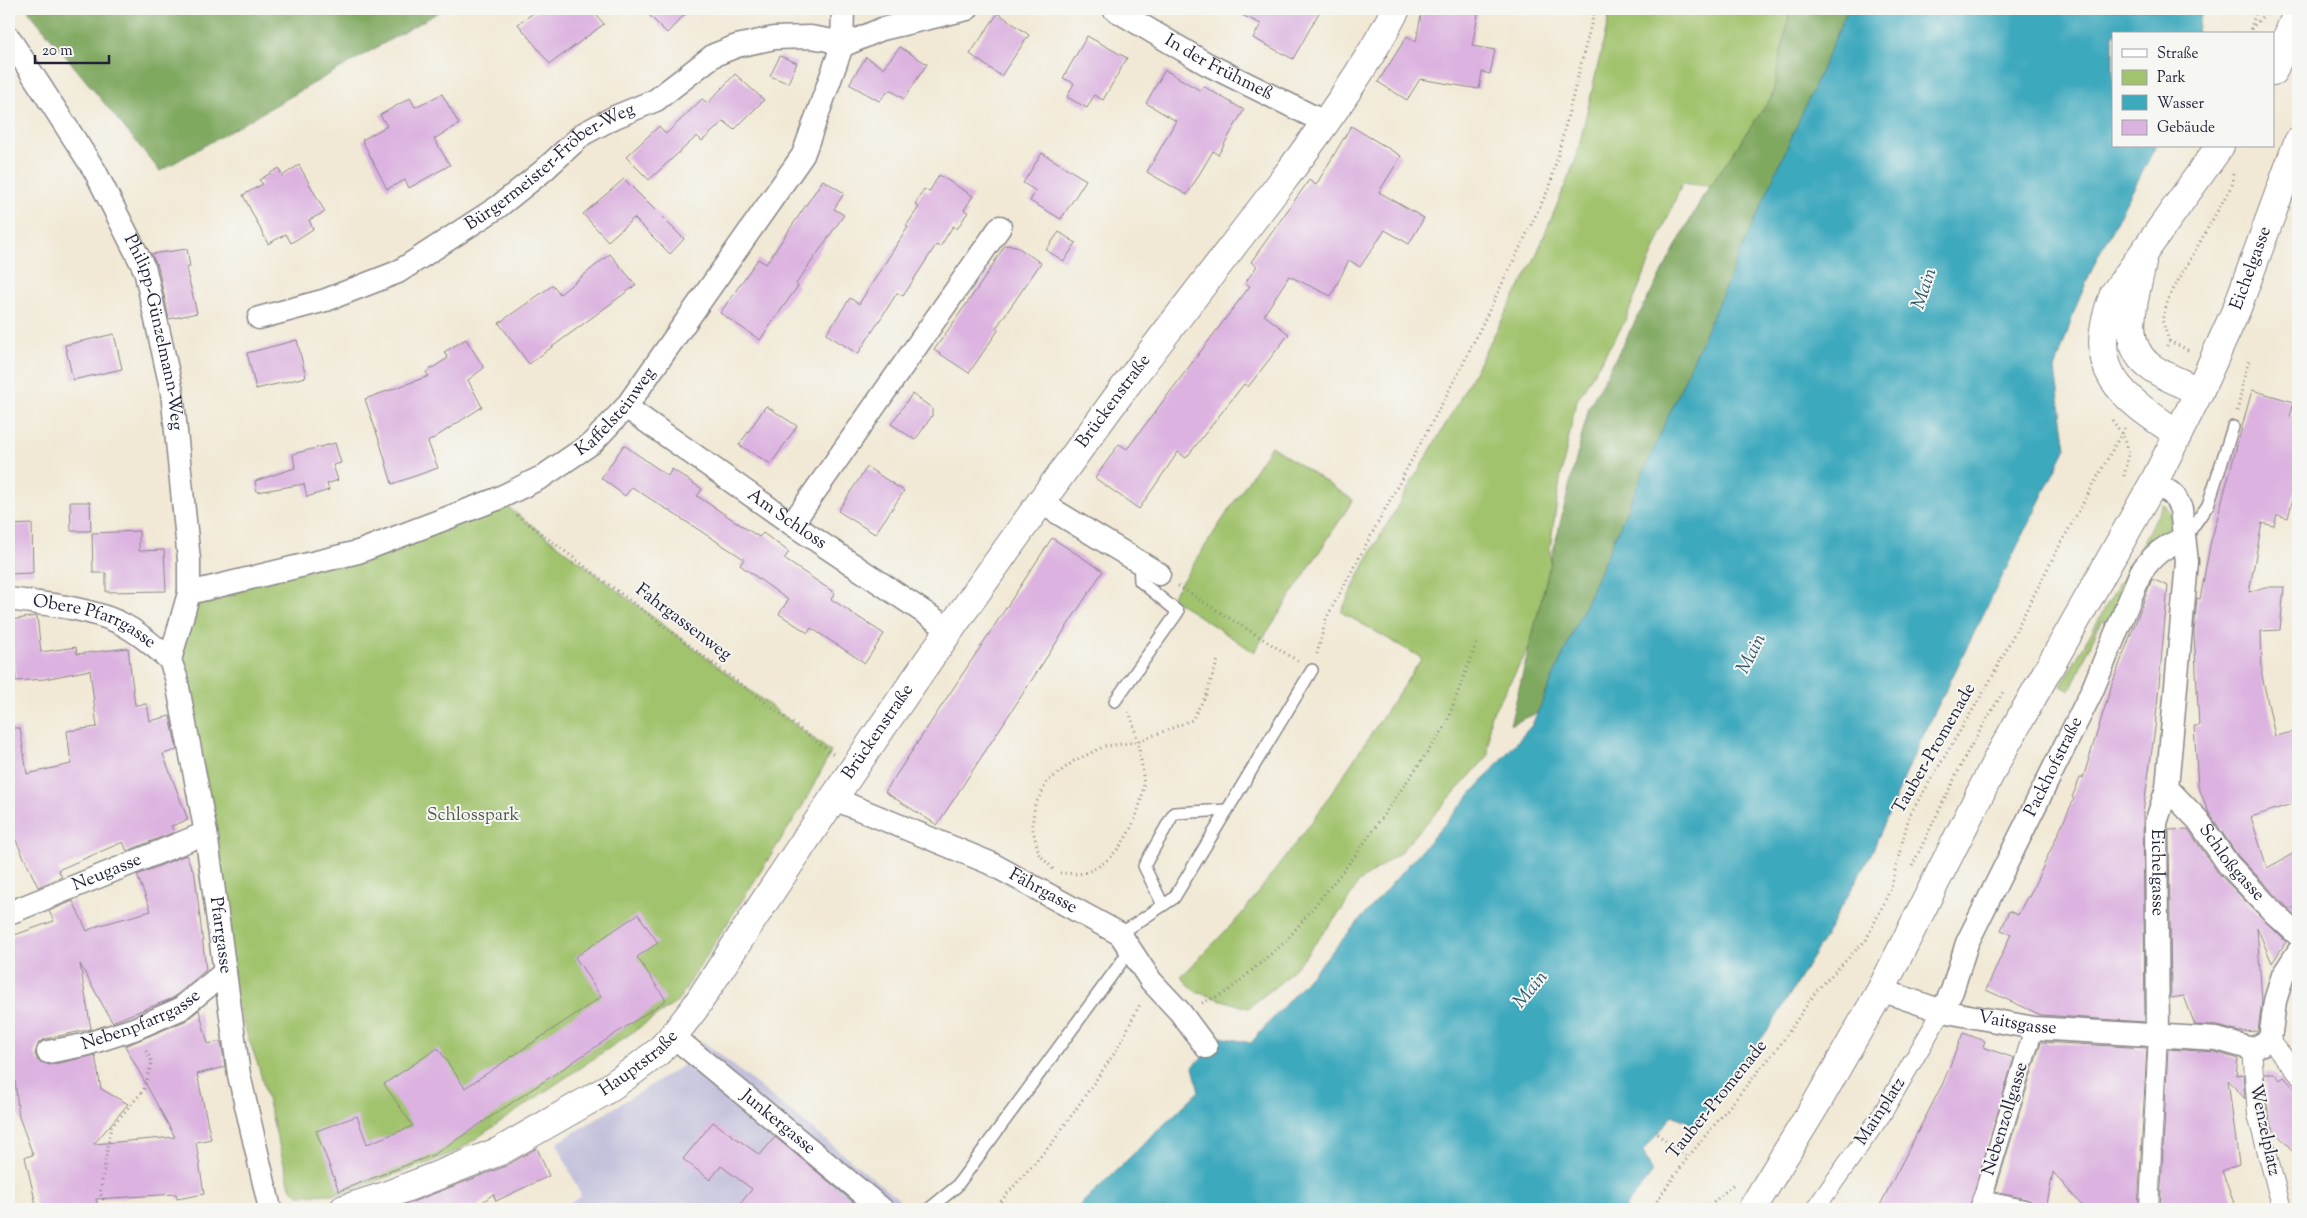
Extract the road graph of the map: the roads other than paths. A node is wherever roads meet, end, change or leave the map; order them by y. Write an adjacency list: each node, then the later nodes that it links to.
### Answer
1 (843, 9): 7 (street, Kaffelsteinweg)
2 (967, 9): 7 (street)
3 (1114, 9): 9 (street, In der Frühmeß)
4 (1396, 9): 9 (street, Brückenstraße)
5 (2298, 12): 8 (street)
6 (9, 38): 25 (street, Philipp-Günzelmann-Weg)
7 (842, 46): 14 (street, Bürgermeister-Fröber-Weg); 16 (street, Kaffelsteinweg)
8 (2274, 69)
9 (1326, 123): 20 (street, Brückenstraße)
10 (2298, 142): 15 (street, Eichelgasse)
11 (2219, 148): 13 (street)
12 (1000, 227): 21 (street)
13 (2143, 255): 15 (street); 18 (street)
14 (259, 318)
15 (2199, 392): 18 (street, Eichelgasse)
16 (626, 407): 21 (street, Am Schloss); 25 (street, Kaffelsteinweg)
17 (2233, 427): 22 (lane)
18 (2178, 434): 19 (street, Eichelgasse)
19 (2154, 482): 22 (street, Eichelgasse); 41 (street, Eichelgasse)
20 (1040, 502): 23 (street); 27 (street, Brückenstraße)
21 (792, 524): 27 (street, Am Schloss)
22 (2184, 539): 31 (street, Eichelgasse); 42 (street, Packhofstraße)
23 (1139, 562): 24 (street); 30 (lane)
24 (1159, 574)
25 (189, 593): 28 (street, Philipp-Günzelmann-Weg)
26 (9, 599): 28 (street, Obere Pfarrgasse)
27 (949, 629): 32 (street, Brückenstraße)
28 (170, 660): 34 (street, Pfarrgasse)
29 (1312, 670): 33 (lane)
30 (1118, 697)
31 (2167, 788): 37 (street, Schloßgasse); 44 (street, Eichelgasse)
32 (832, 798): 38 (street, Fährgasse); 45 (street, Hauptstraße)
33 (1227, 810): 35 (lane); 35 (lane)
34 (206, 833): 36 (street, Neugasse); 40 (street, Pfarrgasse)
35 (1163, 905): 38 (lane)
36 (9, 912)
37 (2298, 935)
38 (1126, 942): 47 (street); 54 (lane)
39 (2298, 952): 46 (street)
40 (225, 972): 48 (street, Nebenpfarrgasse); 51 (street, Pfarrgasse)
41 (1881, 990): 42 (street, Vaitsgasse); 55 (street, Eichelgasse)
42 (1942, 1011): 43 (street, Vaitsgasse); 56 (street, Mainplatz)
43 (2034, 1028): 44 (street, Vaitsgasse); 50 (street, Nebenzollgasse)
44 (2158, 1035): 46 (street, Vaitsgasse); 58 (street, Eichelgasse)
45 (673, 1036): 52 (street, Hauptstraße); 53 (street, Junkergasse)
46 (2261, 1044): 49 (street); 59 (street, Wenzelplatz)
47 (1206, 1047)
48 (48, 1052)
49 (2298, 1074)
50 (1980, 1205): 57 (street)
51 (270, 1209)
52 (344, 1209)
53 (882, 1209)
54 (929, 1209)
55 (1752, 1209)
56 (1815, 1209)
57 (2024, 1209)
58 (2149, 1209)
59 (2282, 1209)

